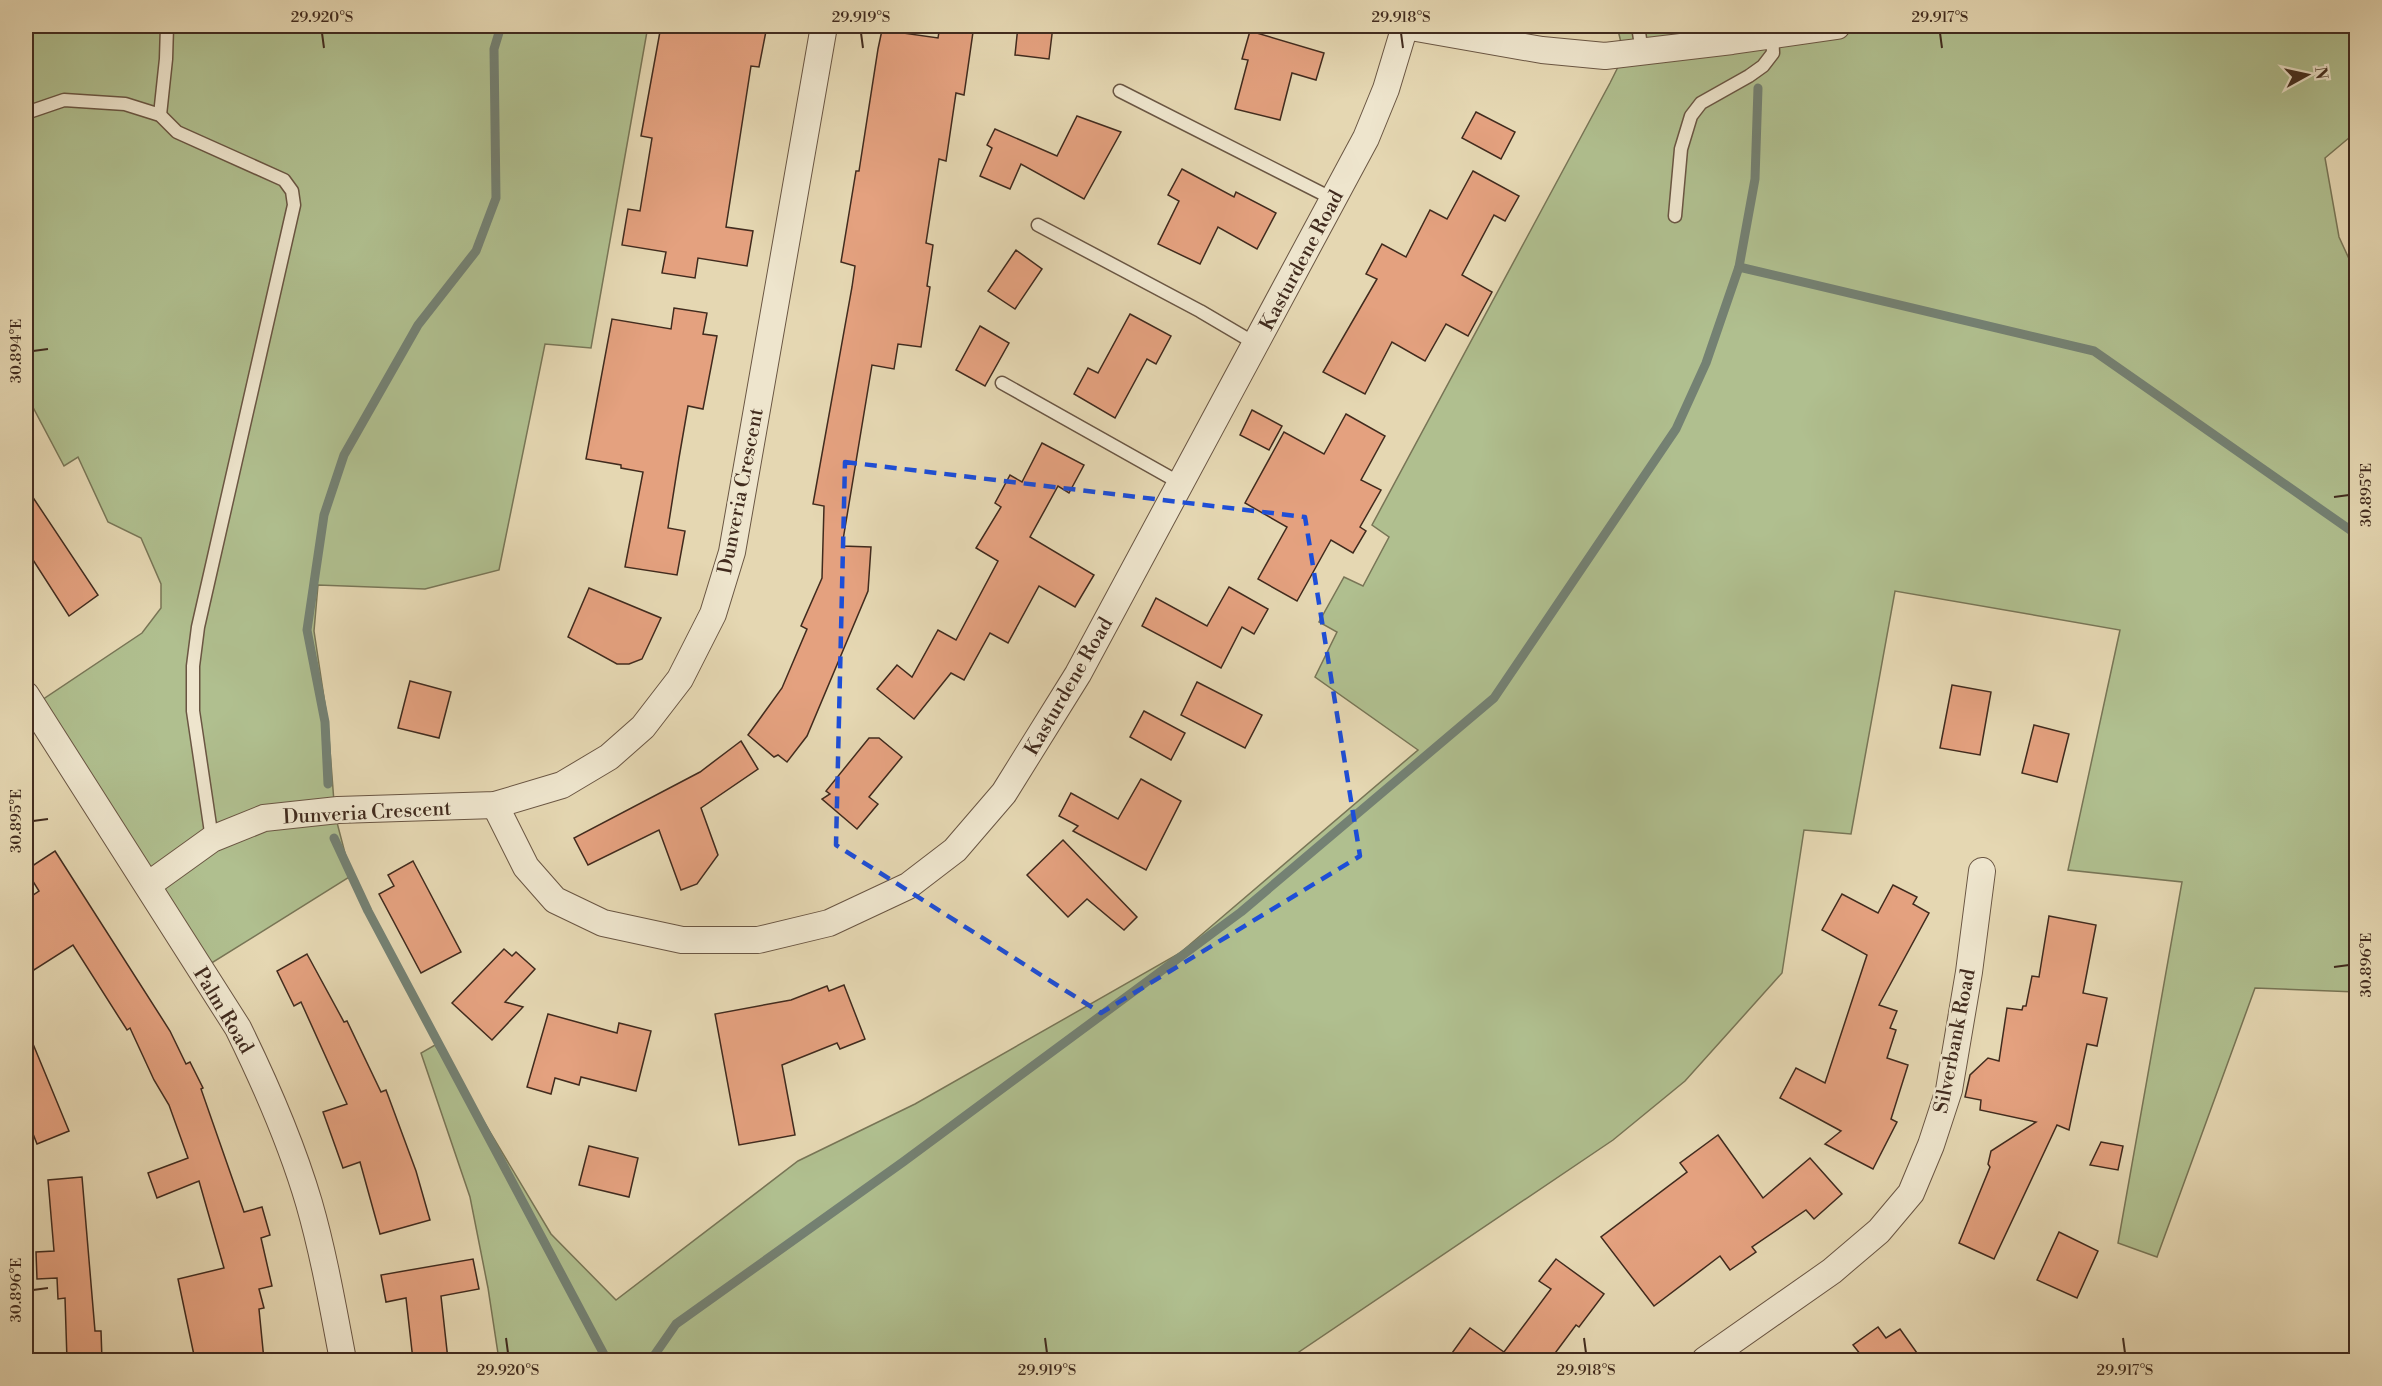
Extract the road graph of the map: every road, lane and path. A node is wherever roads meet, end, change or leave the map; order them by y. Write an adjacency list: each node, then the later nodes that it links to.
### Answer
1 (167, 26): 10 (lane)
2 (824, 26): 18 (street, Dunveria Crescent)
3 (1405, 26): 7 (street); 11 (street, Kasturdene Road)
4 (1638, 26): 7 (lane)
5 (1836, 26): 6 (street)
6 (1771, 30): 7 (street); 12 (lane)
7 (1642, 52)
8 (1120, 91): 11 (lane)
9 (26, 113): 10 (lane)
10 (160, 115): 19 (lane)
11 (1333, 199): 14 (street, Kasturdene Road)
12 (1675, 216)
13 (1038, 225): 14 (lane)
14 (1256, 344): 16 (street, Kasturdene Road)
15 (1002, 383): 16 (lane)
16 (1180, 483): 18 (street, Kasturdene Road)
17 (26, 695): 21 (street, Palm Road)
18 (495, 805): 19 (street, Dunveria Crescent)
19 (212, 839): 21 (street, Dunveria Crescent)
20 (1982, 871): 23 (street, Silverbank Road)
21 (148, 885): 22 (street, Palm Road)
22 (343, 1360)
23 (1705, 1360)

